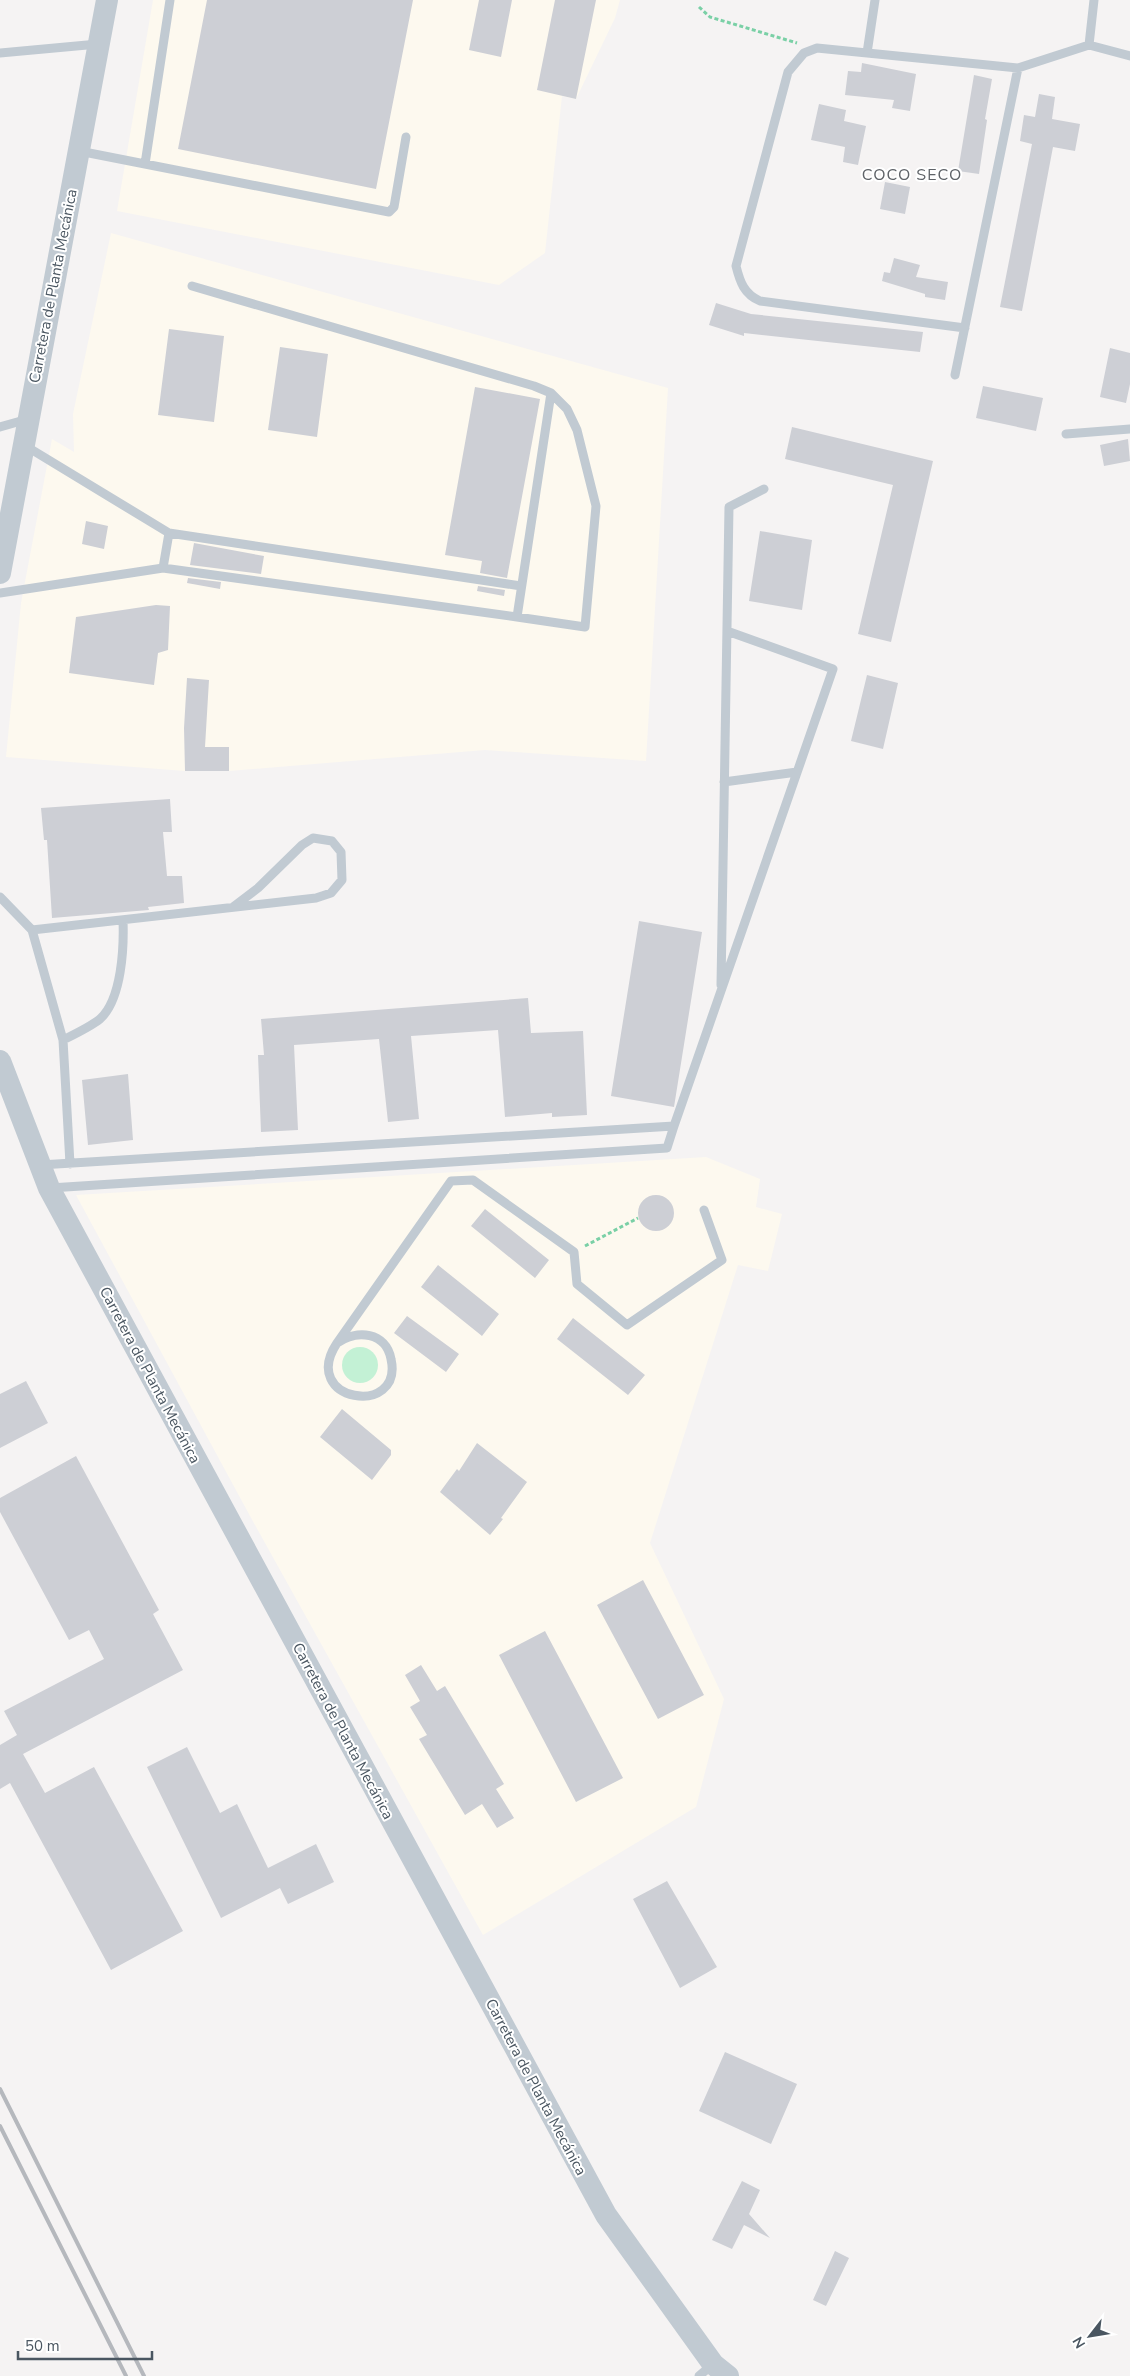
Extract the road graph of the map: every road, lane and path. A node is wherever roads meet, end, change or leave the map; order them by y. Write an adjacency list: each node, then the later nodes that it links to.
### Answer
1 (107, 0): 6 (street, Carretera de Planta Mecánica)
2 (170, 0): 15 (lane)
3 (875, 0): 10 (lane)
4 (1094, 0): 7 (lane)
5 (699, 8): 8 (path)
6 (99, 44): 9 (lane); 14 (street, Carretera de Planta Mecánica)
7 (1089, 45): 11 (lane); 12 (lane)
8 (817, 48): 10 (lane); 17 (lane)
9 (0, 53)
10 (867, 53): 12 (lane)
11 (1130, 56)
12 (1018, 68): 17 (lane)
13 (406, 137): 15 (lane)
14 (79, 151): 15 (lane); 20 (street, Carretera de Planta Mecánica)
15 (145, 164)
16 (192, 286): 19 (lane)
17 (965, 328): 18 (lane)
18 (955, 375)
19 (551, 393): 29 (lane); 31 (lane)
20 (29, 418): 21 (lane); 24 (street, Carretera de Planta Mecánica)
21 (0, 427)
22 (1130, 429): 23 (lane)
23 (1066, 434)
24 (24, 445): 26 (lane); 28 (street, Carretera de Planta Mecánica)
25 (764, 489): 32 (lane)
26 (169, 533): 27 (lane); 29 (lane)
27 (163, 568): 30 (lane); 31 (lane)
28 (0, 573)
29 (521, 586): 31 (lane)
30 (0, 593)
31 (517, 617)
32 (727, 631): 33 (lane); 34 (lane)
33 (797, 772): 34 (lane); 39 (lane)
34 (724, 782): 39 (lane)
35 (0, 897): 38 (lane)
36 (233, 907): 36 (lane); 37 (lane)
37 (122, 920): 38 (lane); 40 (lane)
38 (32, 930): 40 (lane)
39 (721, 993): 42 (lane)
40 (64, 1040): 43 (lane)
41 (0, 1061): 44 (street, Carretera de Planta Mecánica)
42 (674, 1126): 43 (lane); 45 (lane)
43 (70, 1164): 44 (lane)
44 (39, 1166): 45 (street, Carretera de Planta Mecánica)
45 (49, 1188): 50 (street, Carretera de Planta Mecánica)
46 (704, 1210): 48 (lane)
47 (638, 1218): 48 (path)
48 (574, 1252): 49 (lane)
49 (337, 1343): 49 (lane)
50 (713, 2372)

